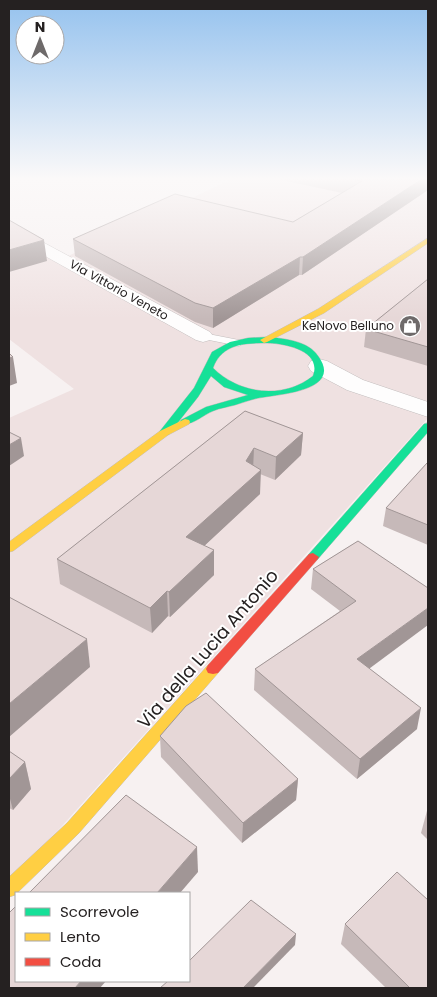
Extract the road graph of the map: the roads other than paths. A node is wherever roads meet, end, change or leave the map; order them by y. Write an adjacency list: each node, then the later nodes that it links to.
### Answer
1 (9, 229): 4 (street, Via Vittorio Veneto)
2 (428, 240): 3 (main road)
3 (321, 311): 5 (main road); 8 (main road)
4 (203, 336): 6 (lane); 7 (lane)
5 (264, 340): 6 (main road); 8 (main road)
6 (239, 343): 7 (main road)
7 (218, 352): 9 (main road)
8 (312, 368): 10 (main road); 11 (street)
9 (210, 370): 10 (main road); 13 (main road)
10 (261, 394): 13 (main road)
11 (428, 410)
12 (428, 426): 15 (main road, Via della Lucia Antonio)
13 (164, 433): 14 (main road)
14 (9, 548)
15 (9, 889)

